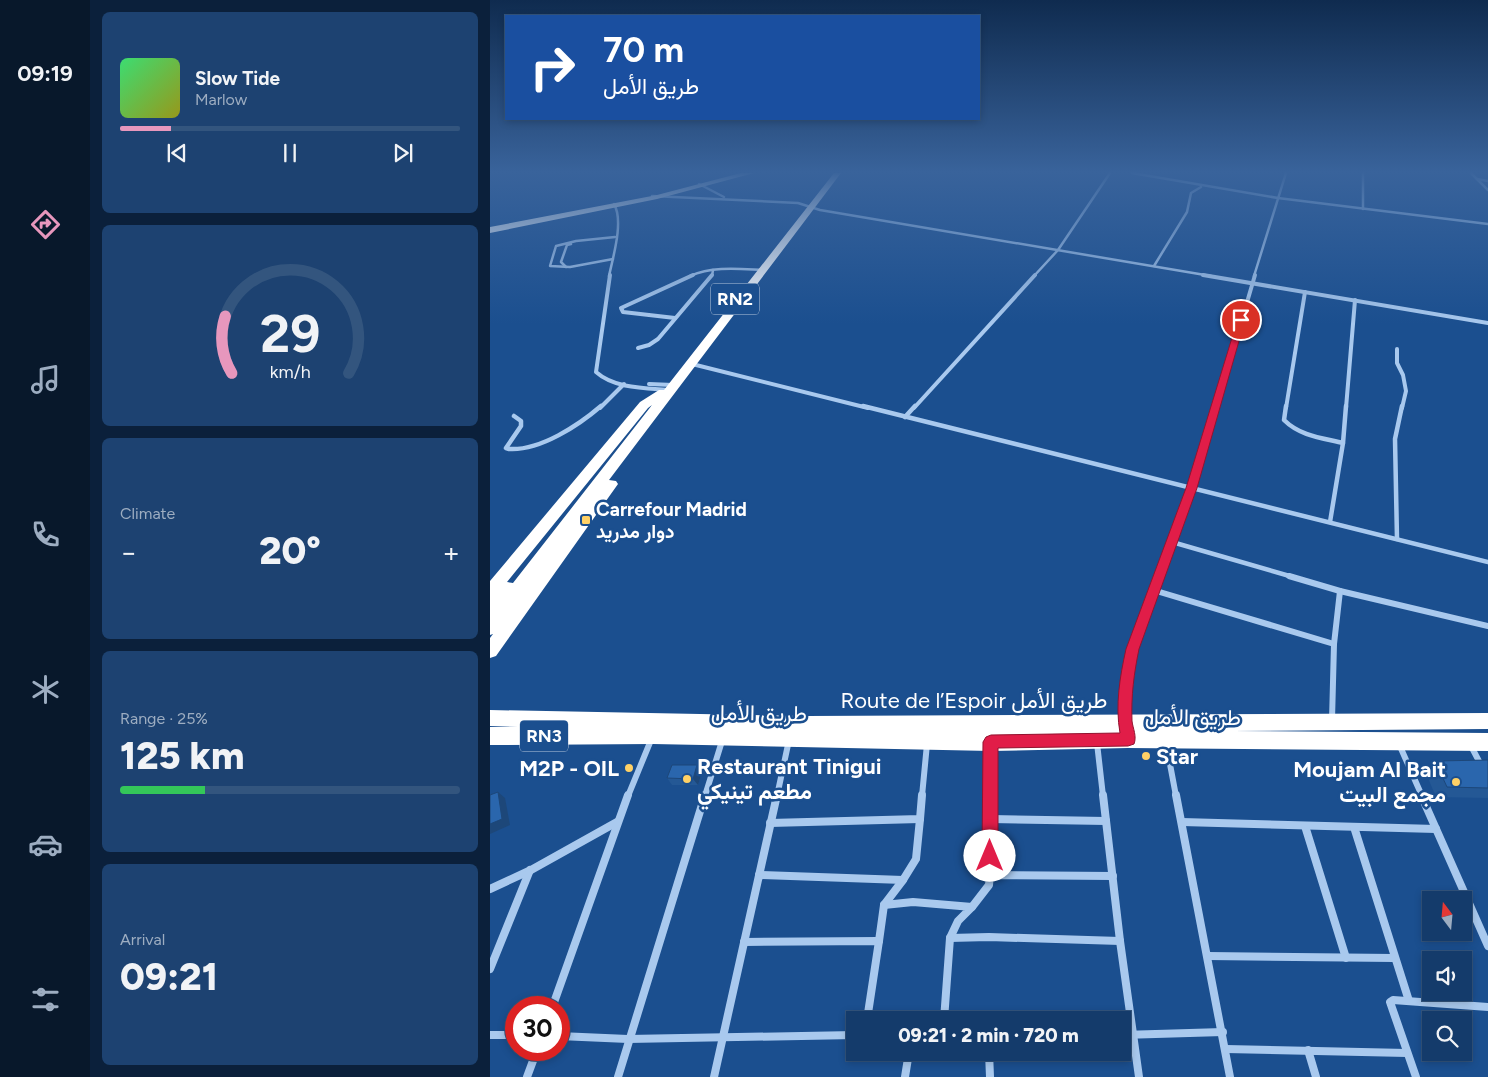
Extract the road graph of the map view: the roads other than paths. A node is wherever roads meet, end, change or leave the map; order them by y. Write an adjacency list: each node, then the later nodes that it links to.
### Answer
1 (520, 223): 8 (highway)
2 (617, 223): 9 (street)
3 (797, 223): 17 (highway, RN2)
4 (907, 223): 12 (street)
5 (1076, 223): 12 (street)
6 (1180, 223): 14 (street)
7 (1270, 223): 18 (street)
8 (490, 229)
9 (615, 238): 10 (street); 11 (street); 13 (street)
10 (565, 243): 11 (street); 15 (street)
11 (571, 243): 15 (street)
12 (1058, 250): 14 (street); 29 (street)
13 (613, 259): 15 (street); 26 (street)
14 (1154, 266): 18 (street)
15 (567, 267)
16 (713, 270): 17 (street); 21 (street); 21 (street)
17 (760, 270): 25 (highway, RN2); 27 (highway, RN2)
18 (1252, 283): 19 (street); 31 (street)
19 (1305, 292): 20 (street); 30 (street)
20 (1354, 300): 22 (street); 30 (street)
21 (675, 318): 23 (street)
22 (1488, 323)
23 (638, 348)
24 (1397, 349): 33 (street)
25 (690, 366): 27 (highway, RN2); 29 (street); 42 (highway)
26 (626, 384): 27 (street); 28 (street)
27 (668, 388): 38 (highway); 39 (highway, RN2)
28 (514, 416)
29 (905, 417): 31 (street)
30 (1343, 442): 32 (street)
31 (1192, 488): 32 (street); 34 (street)
32 (1330, 522): 33 (street)
33 (1397, 539): 35 (street)
34 (1172, 542): 36 (street); 37 (street)
35 (1488, 562)
36 (1153, 590): 41 (street); 46 (street)
37 (1340, 591): 40 (street); 41 (street)
38 (490, 592)
39 (492, 620)
40 (1488, 626)
41 (1334, 644): 44 (street)
42 (490, 651)
43 (490, 718): 46 (highway, Route de l’Espoir طريق الأمل / RN3)
44 (1332, 721): 45 (highway, Route de l’Espoir طريق الأمل / RN3); 46 (highway, Route de l’Espoir طريق الأمل / RN3)
45 (1488, 721)
46 (1127, 731): 51 (highway, طريق الأمل / RN3); 52 (highway, طريق الأمل / RN3)
47 (653, 735): 48 (highway, طريق الأمل / RN3); 49 (highway, طريق الأمل / RN3); 62 (street)
48 (490, 736)
49 (725, 736): 50 (highway, طريق الأمل / RN3); 97 (street)
50 (790, 737): 53 (highway, طريق الأمل / RN3); 64 (street)
51 (1096, 740): 55 (highway, طريق الأمل / RN3); 61 (street)
52 (1166, 740): 56 (highway, طريق الأمل / RN3); 63 (street)
53 (927, 741): 55 (highway, طريق الأمل / RN3); 59 (street)
54 (1468, 741): 56 (highway, طريق الأمل / RN3); 57 (highway, طريق الأمل / RN3); 58 (street)
55 (991, 742): 60 (street)
56 (1398, 742): 67 (street)
57 (1488, 742)
58 (1484, 772)
59 (920, 819): 64 (street); 72 (street)
60 (990, 819): 61 (street); 70 (street)
61 (1106, 821): 71 (street)
62 (617, 822): 68 (street); 85 (street)
63 (1182, 822): 65 (street); 81 (street)
64 (770, 823): 69 (street)
65 (1304, 826): 66 (street); 82 (street)
66 (1354, 827): 67 (street); 83 (street)
67 (1436, 829): 80 (street)
68 (531, 870): 73 (street); 84 (street)
69 (758, 875): 72 (street); 78 (street)
70 (990, 875): 71 (street); 75 (street)
71 (1113, 876): 79 (street)
72 (903, 880): 74 (street)
73 (490, 889)
74 (884, 905): 75 (street); 77 (street)
75 (972, 907): 76 (street)
76 (950, 938): 79 (street); 89 (street)
77 (879, 941): 78 (street); 88 (street)
78 (744, 942): 96 (street)
79 (1120, 942): 94 (street)
80 (1488, 946)
81 (1208, 956): 82 (street); 90 (street)
82 (1346, 958): 83 (street)
83 (1394, 958): 86 (street)
84 (490, 969)
85 (556, 996)
86 (1409, 1001): 87 (street); 100 (street)
87 (1488, 1006)
88 (868, 1011)
89 (945, 1011)
90 (1223, 1032): 94 (street); 98 (street)
91 (846, 1034): 96 (street)
92 (490, 1035): 93 (street)
93 (505, 1035)
94 (1133, 1035): 109 (street)
95 (570, 1036): 97 (street)
96 (722, 1037): 97 (street); 106 (street)
97 (628, 1039): 105 (street)
98 (1226, 1049): 99 (street); 110 (street)
99 (1308, 1050): 100 (street); 111 (street)
100 (1407, 1053): 112 (street)
101 (533, 1061): 104 (street)
102 (907, 1061): 107 (street)
103 (989, 1061): 108 (street)
104 (527, 1077)
105 (618, 1077)
106 (714, 1077)
107 (905, 1077)
108 (990, 1077)
109 (1139, 1077)
110 (1230, 1077)
111 (1316, 1077)
112 (1416, 1077)

